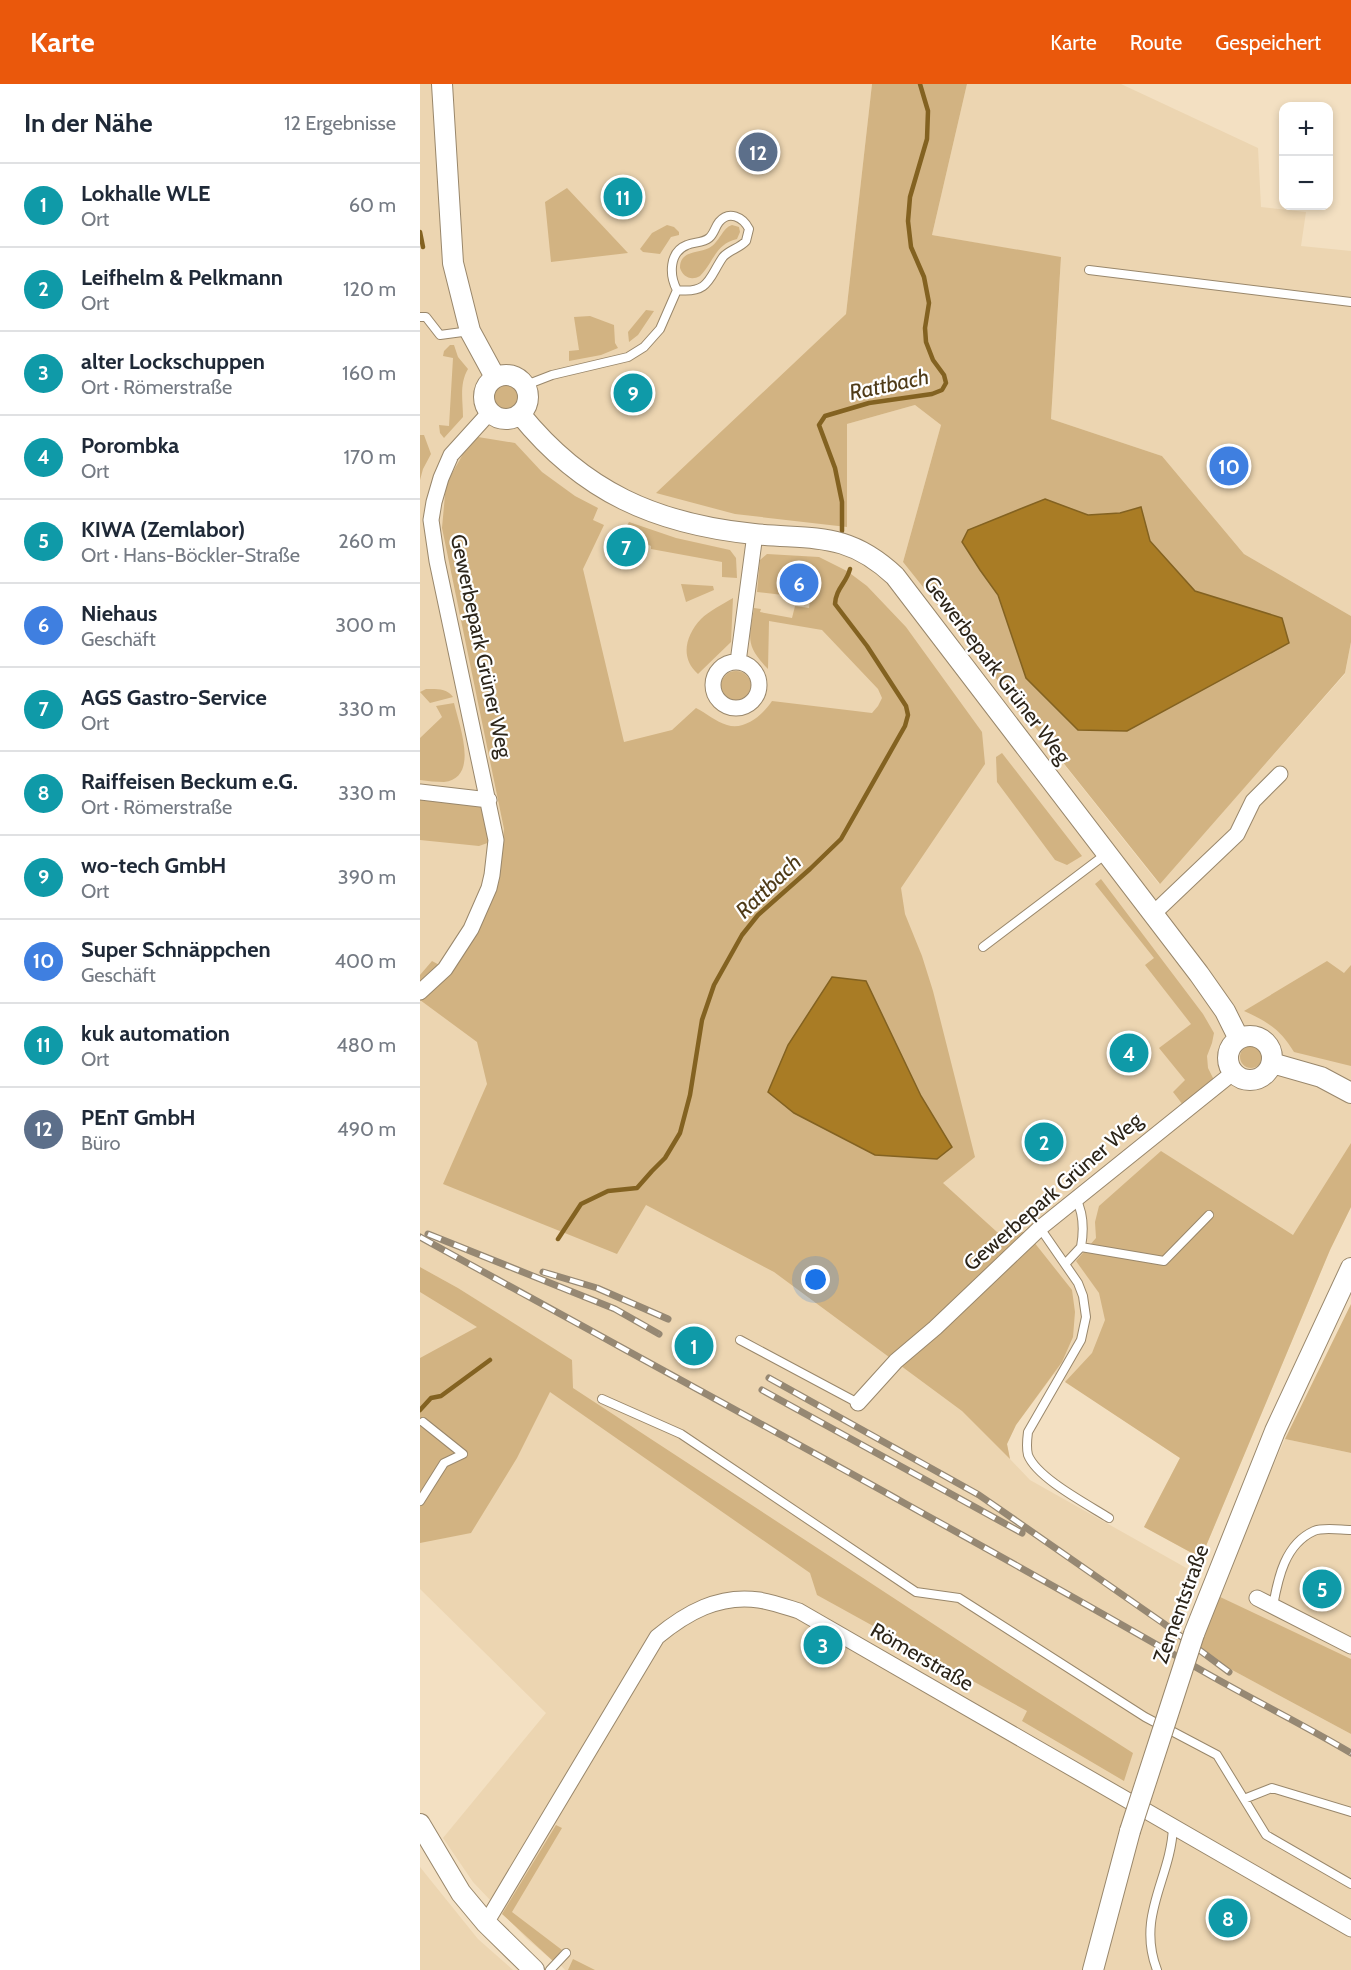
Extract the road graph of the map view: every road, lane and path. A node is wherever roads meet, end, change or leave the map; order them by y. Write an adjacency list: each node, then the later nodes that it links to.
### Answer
1 (442, 84): 6 (street)
2 (1089, 270): 4 (lane)
3 (677, 290): 3 (lane); 8 (lane)
4 (1351, 302)
5 (420, 317): 6 (lane)
6 (470, 331): 7 (street)
7 (495, 377): 8 (street); 9 (street)
8 (526, 385): 10 (street)
9 (490, 412): 10 (street); 15 (street, Gewerbepark Grüner Weg)
10 (520, 414): 11 (street, Gewerbepark Grüner Weg)
11 (755, 534): 12 (street); 16 (street, Gewerbepark Grüner Weg)
12 (738, 662)
13 (1280, 774): 17 (street)
14 (420, 792): 15 (street)
15 (489, 800): 19 (street, Gewerbepark Grüner Weg)
16 (1107, 853): 17 (street, Gewerbepark Grüner Weg); 18 (lane)
17 (1154, 913): 20 (street, Gewerbepark Grüner Weg)
18 (983, 947)
19 (420, 992)
20 (1239, 1039): 21 (street); 22 (street)
21 (1272, 1063): 22 (street); 23 (street)
22 (1234, 1072): 24 (street, Gewerbepark Grüner Weg)
23 (1350, 1092)
24 (1076, 1199): 26 (street, Gewerbepark Grüner Weg); 27 (lane)
25 (1209, 1215): 27 (lane)
26 (1040, 1228): 28 (lane); 32 (street, Gewerbepark Grüner Weg)
27 (1081, 1247): 28 (lane)
28 (1066, 1263): 35 (lane)
29 (1351, 1268): 50 (street, Zementstraße, bridge)
30 (740, 1340): 32 (lane)
31 (602, 1399): 40 (lane)
32 (858, 1403)
33 (423, 1422): 34 (lane)
34 (420, 1501)
35 (1109, 1518)
36 (1351, 1530): 38 (lane)
37 (1257, 1598): 38 (street)
38 (1273, 1606): 39 (street)
39 (1351, 1646)
40 (1244, 1799): 41 (lane); 44 (lane)
41 (1351, 1812)
42 (420, 1824): 45 (street)
43 (1173, 1827): 45 (street, Römerstraße); 46 (street, Römerstraße); 51 (lane)
44 (1351, 1884)
45 (486, 1923): 48 (street)
46 (1351, 1929)
47 (566, 1953): 49 (lane)
48 (534, 1970)
49 (550, 1970)
50 (1094, 1970)
51 (1157, 1970)

